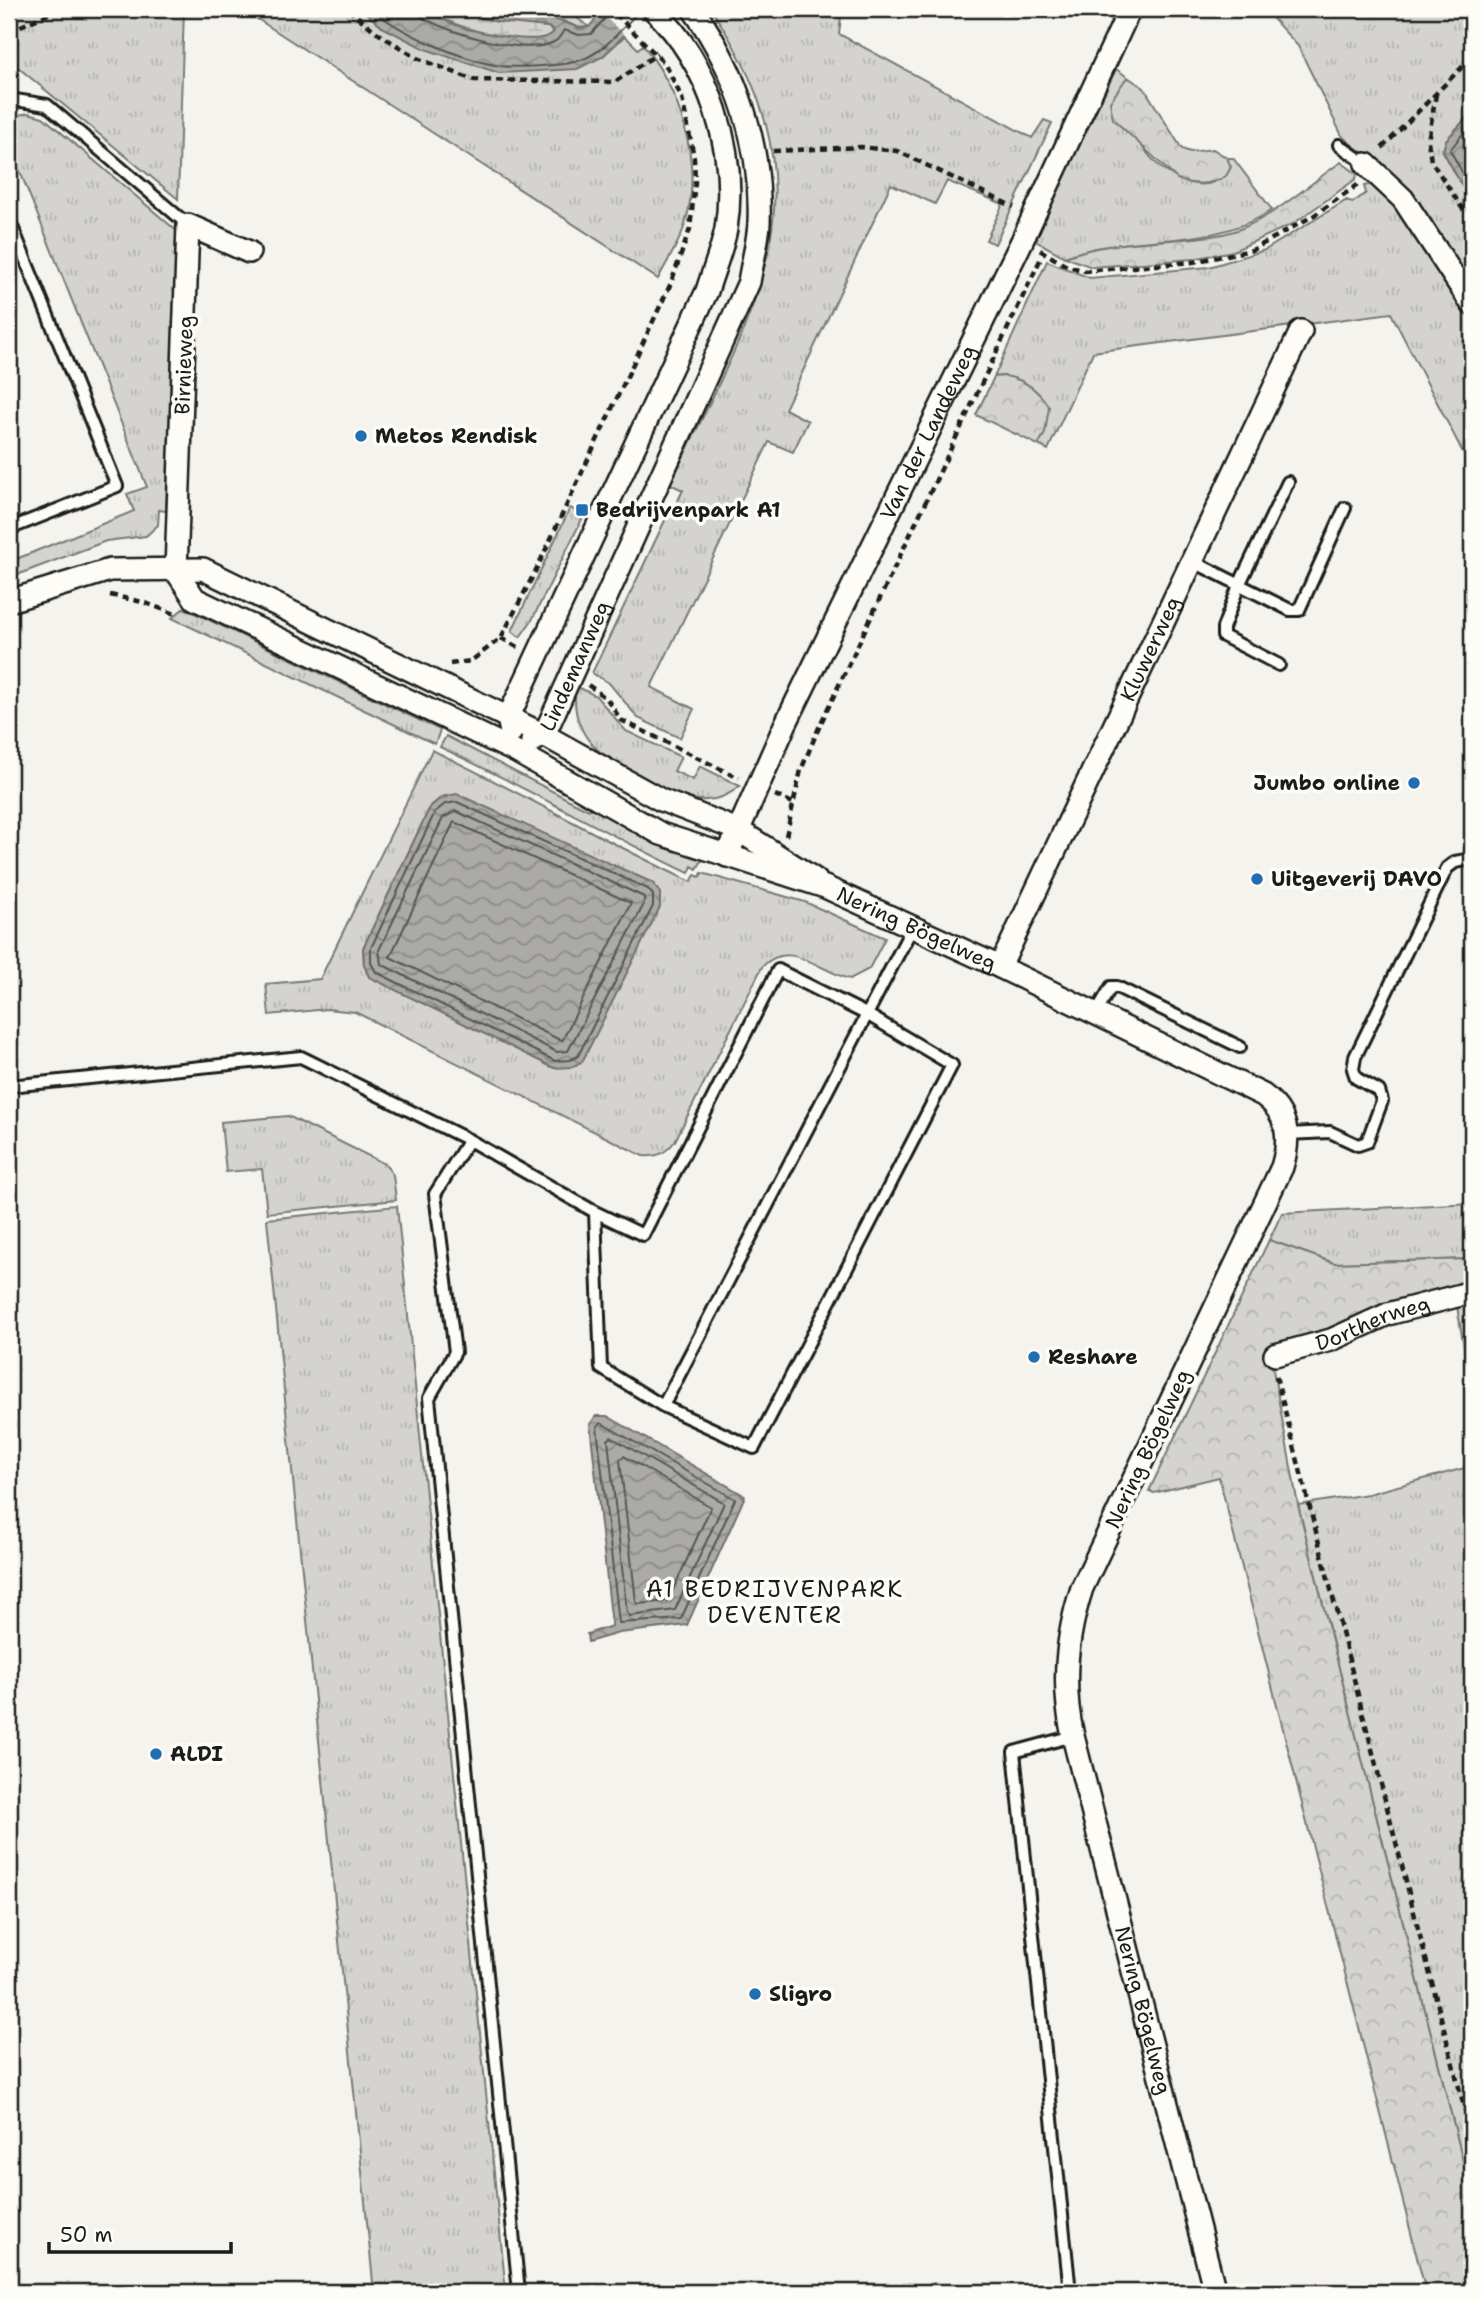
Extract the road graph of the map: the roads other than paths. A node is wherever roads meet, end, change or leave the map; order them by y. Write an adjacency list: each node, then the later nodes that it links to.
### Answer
1 (693, 9): 21 (street, Lindemanweg)
2 (1130, 9): 23 (street, Van der Landeweg)
3 (655, 11): 20 (street, Lindemanweg)
4 (9, 99): 8 (lane)
5 (1339, 145): 6 (lane)
6 (1371, 168): 10 (street)
7 (9, 219): 14 (lane)
8 (188, 225): 9 (street); 16 (street, Birnieweg)
9 (249, 252)
10 (1472, 304)
11 (1301, 331): 15 (street, Kluwerweg)
12 (1288, 482): 17 (lane)
13 (1345, 508): 17 (lane)
14 (9, 529)
15 (1192, 561): 17 (lane); 28 (street, Kluwerweg)
16 (176, 571): 18 (street); 20 (street); 22 (street)
17 (1239, 584): 19 (lane)
18 (9, 601)
19 (1279, 666)
20 (508, 718): 21 (street, Nering Bögelweg); 22 (street, Lindemanweg)
21 (544, 735): 22 (street, Lindemanweg); 23 (street, Nering Bögelweg)
22 (515, 751): 24 (street, Nering Bögelweg)
23 (738, 831): 24 (street, Van der Landeweg); 26 (street, Nering Bögelweg)
24 (727, 856): 26 (street, Nering Bögelweg)
25 (1472, 859): 33 (lane)
26 (825, 887): 27 (street, Nering Bögelweg)
27 (912, 928): 28 (street, Nering Bögelweg); 30 (lane)
28 (1000, 967): 29 (street, Nering Bögelweg)
29 (1096, 1014): 31 (lane); 33 (street, Nering Bögelweg)
30 (867, 1015): 35 (lane); 38 (lane); 38 (lane)
31 (1240, 1047)
32 (9, 1086): 34 (lane)
33 (1287, 1134): 39 (street, Nering Bögelweg)
34 (469, 1140): 35 (lane); 40 (lane)
35 (595, 1212): 38 (lane)
36 (1472, 1292): 37 (street, Dortherweg)
37 (1275, 1355)
38 (663, 1406)
39 (1073, 1736): 41 (lane); 42 (street, Nering Bögelweg)
40 (519, 2292)
41 (1070, 2292)
42 (1215, 2292)

